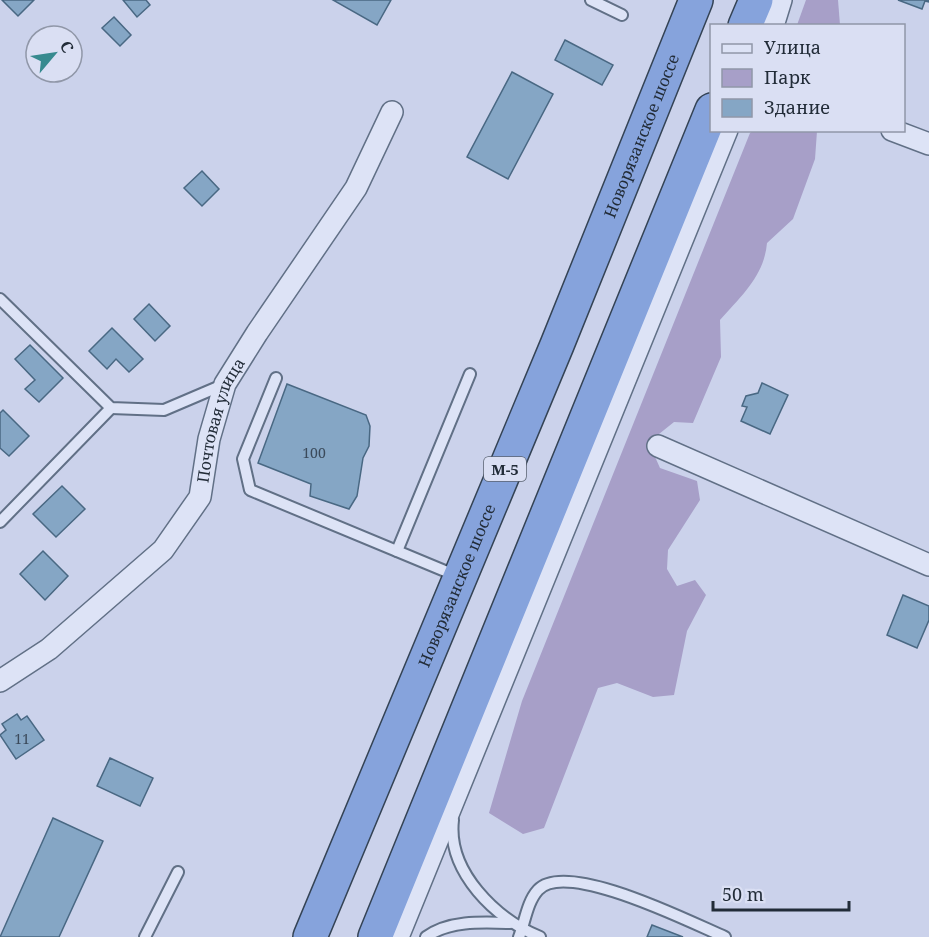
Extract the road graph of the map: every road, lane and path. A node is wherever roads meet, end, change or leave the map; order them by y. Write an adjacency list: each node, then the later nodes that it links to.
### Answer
1 (591, 0): 5 (lane)
2 (696, 0): 22 (highway, Новорязанское шоссе / М-5)
3 (756, 0): 6 (highway)
4 (782, 0): 7 (street)
5 (622, 15)
6 (747, 24)
7 (774, 24)
8 (392, 112): 16 (street, Почтовая улица)
9 (720, 132): 30 (highway)
10 (721, 132): 24 (street)
11 (897, 132): 12 (street)
12 (929, 144)
13 (0, 299): 17 (lane)
14 (470, 374): 20 (lane)
15 (276, 378): 20 (lane)
16 (225, 384): 17 (lane); 23 (street, Почтовая улица)
17 (111, 408): 19 (lane)
18 (658, 446): 21 (street)
19 (0, 522)
20 (397, 551): 22 (lane)
21 (929, 565)
22 (460, 577): 29 (highway, Новорязанское шоссе / М-5)
23 (0, 681)
24 (456, 795): 26 (lane); 31 (street)
25 (178, 872): 28 (lane)
26 (510, 922): 27 (lane); 32 (lane)
27 (521, 933): 33 (lane); 34 (lane)
28 (145, 937)
29 (310, 937)
30 (375, 937)
31 (398, 937)
32 (426, 937)
33 (540, 937)
34 (725, 937)

